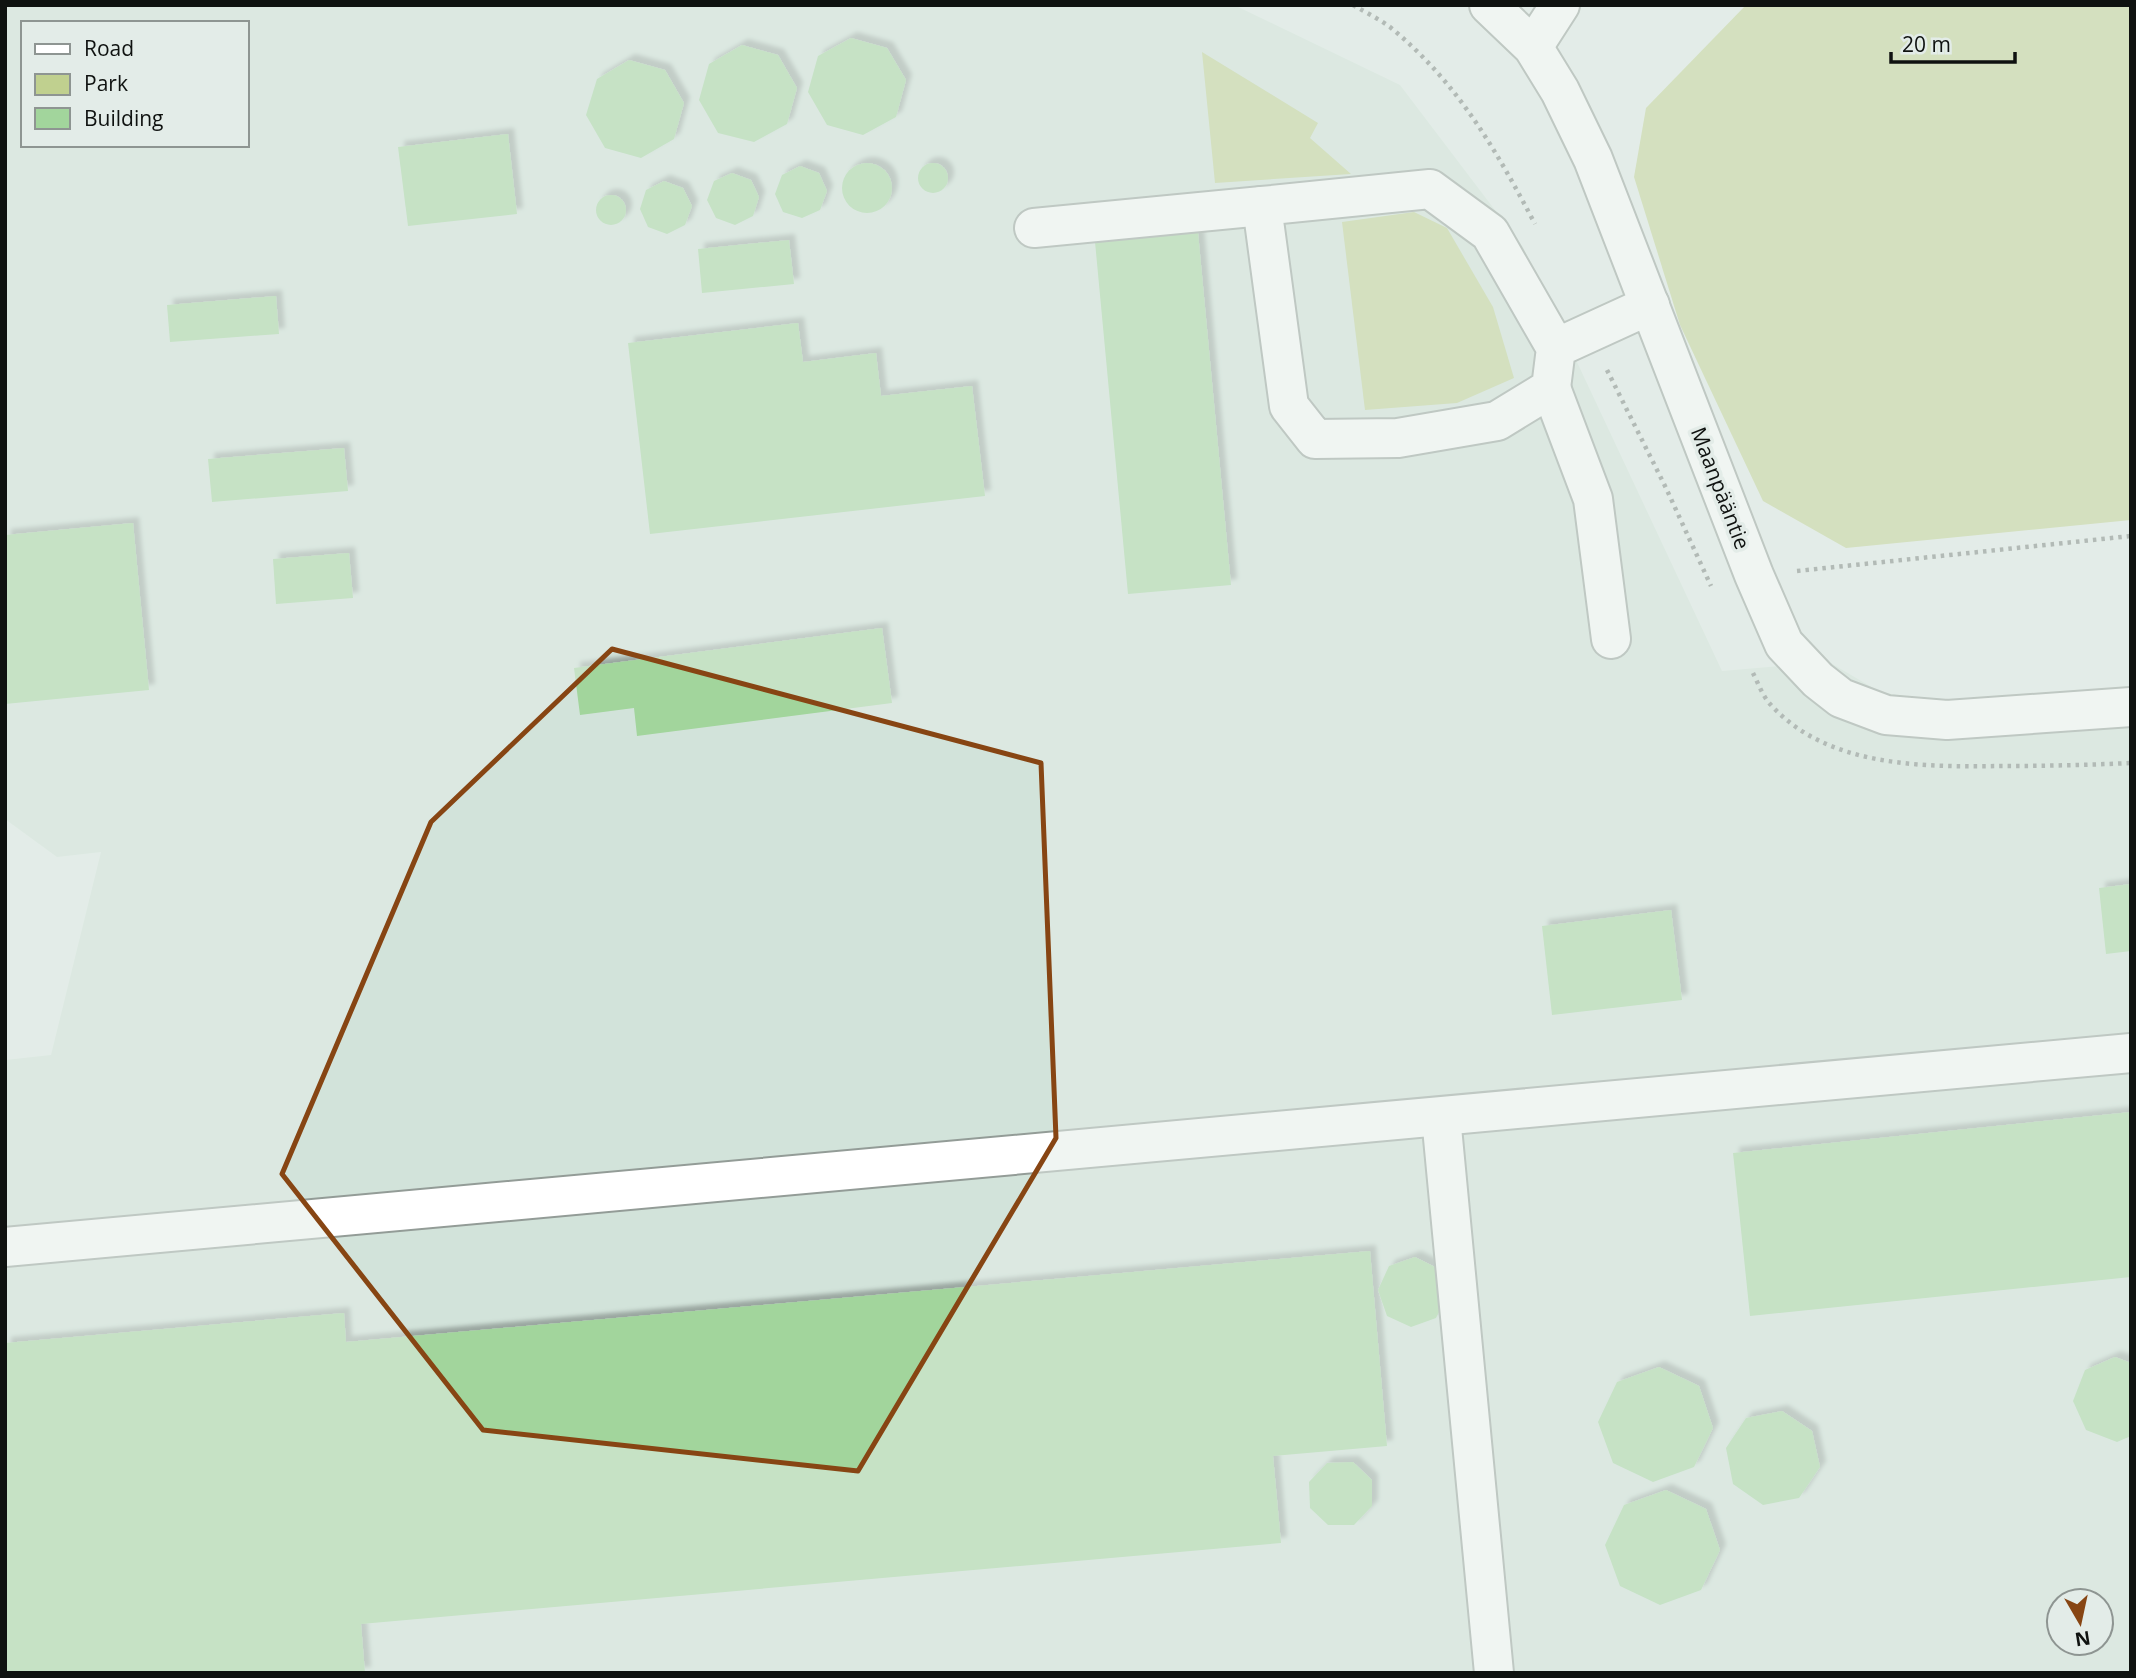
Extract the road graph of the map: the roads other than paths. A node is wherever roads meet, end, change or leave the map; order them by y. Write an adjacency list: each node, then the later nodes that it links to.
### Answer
1 (1489, 5): 3 (street, Maanpääntie)
2 (1560, 5): 3 (street)
3 (1533, 47): 6 (street, Maanpääntie)
4 (1262, 206): 5 (street); 7 (street); 8 (street)
5 (1034, 228)
6 (1650, 305): 7 (street); 10 (street, Maanpääntie)
7 (1556, 348): 8 (street)
8 (1551, 388): 9 (street)
9 (1611, 639)
10 (2131, 707)
11 (2131, 1053): 12 (street)
12 (1441, 1116): 13 (street); 14 (street)
13 (5, 1247)
14 (1494, 1673)

